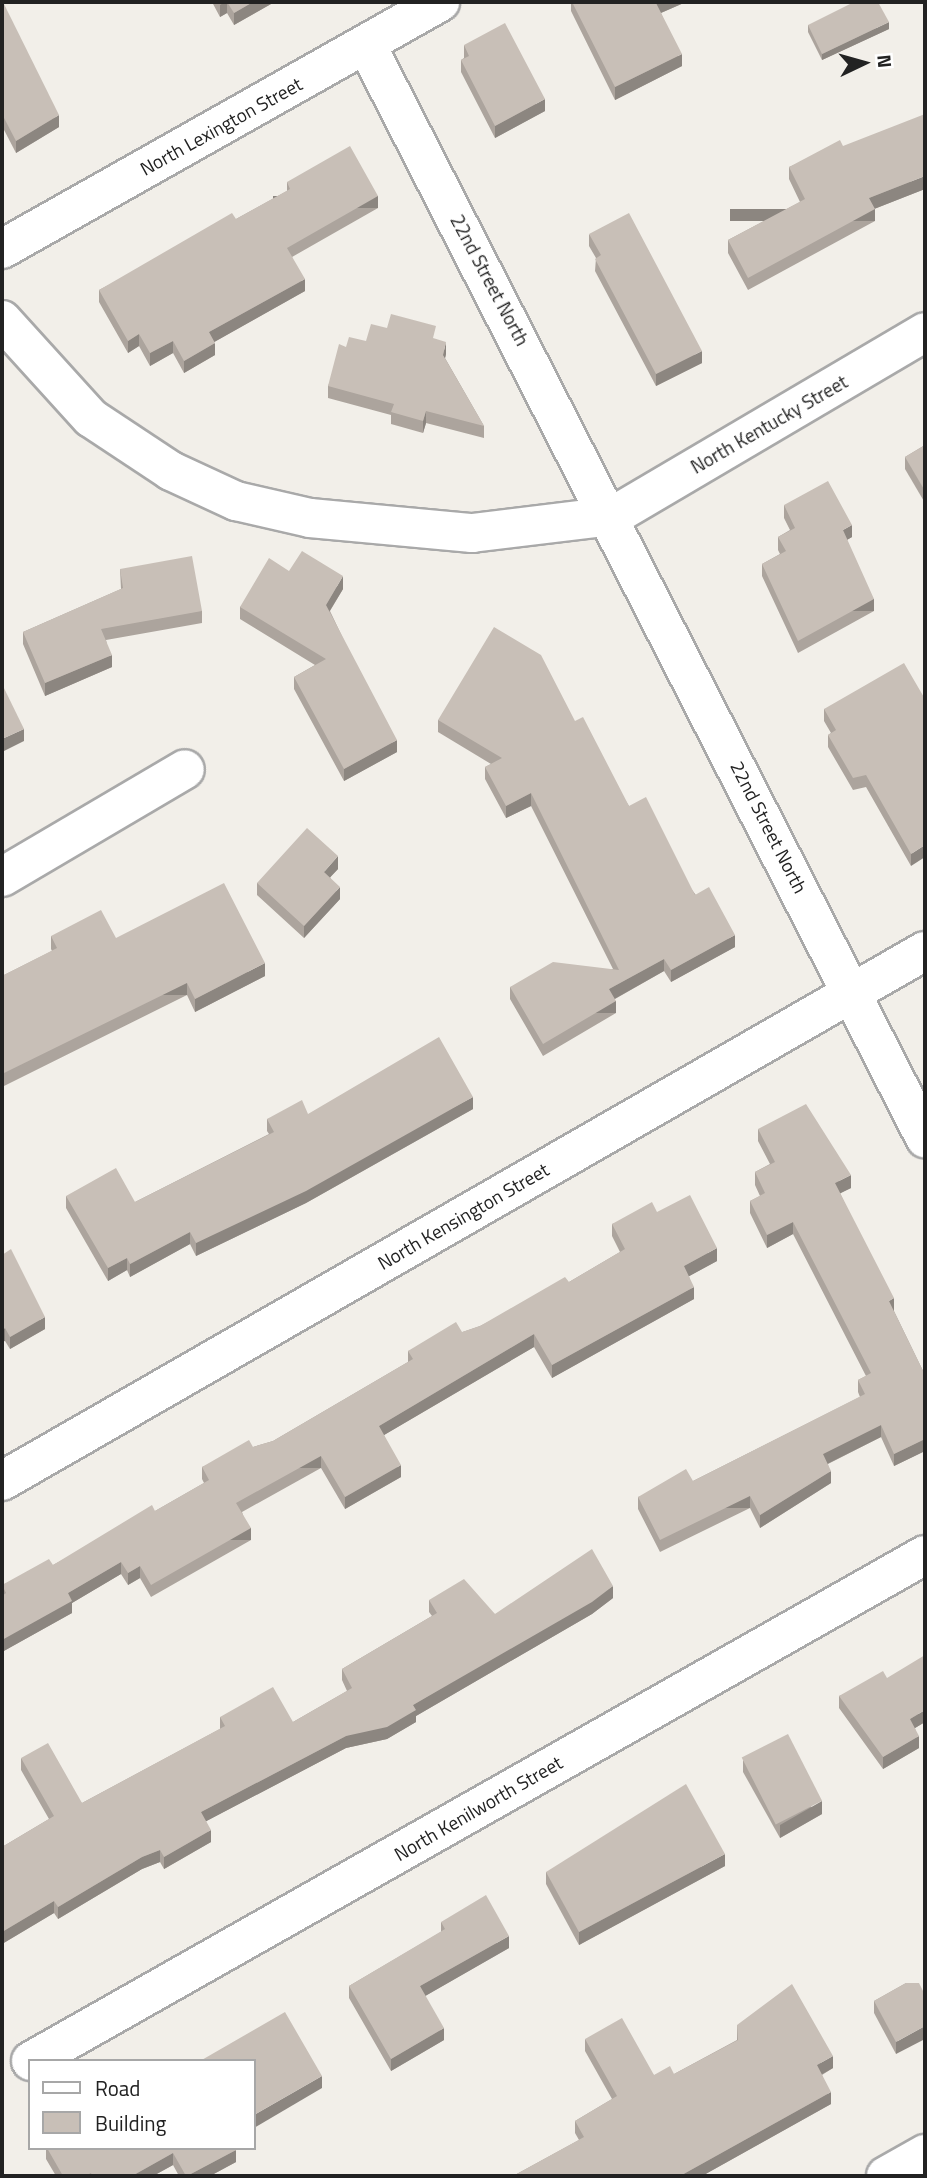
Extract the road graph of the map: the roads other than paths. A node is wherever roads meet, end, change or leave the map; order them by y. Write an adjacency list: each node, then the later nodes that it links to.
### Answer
1 (440, 2): 2 (street, North Lexington Street)
2 (366, 44): 3 (street, North Lexington Street); 6 (street, 22nd Street North)
3 (2, 249)
4 (2, 320): 6 (street)
5 (925, 332): 6 (street, North Kentucky Street)
6 (613, 516): 10 (street, 22nd Street North)
7 (186, 769): 8 (street)
8 (2, 877)
9 (925, 951): 10 (street, North Kensington Street)
10 (852, 993): 11 (street, 22nd Street North); 12 (street, North Kensington Street)
11 (925, 1138)
12 (2, 1481)
13 (925, 1555): 14 (street, North Kenilworth Street)
14 (34, 2059)
15 (28, 2062): 16 (street, North Kenilworth Street)
16 (2, 2077)
17 (925, 2154): 18 (street)
18 (886, 2176)

